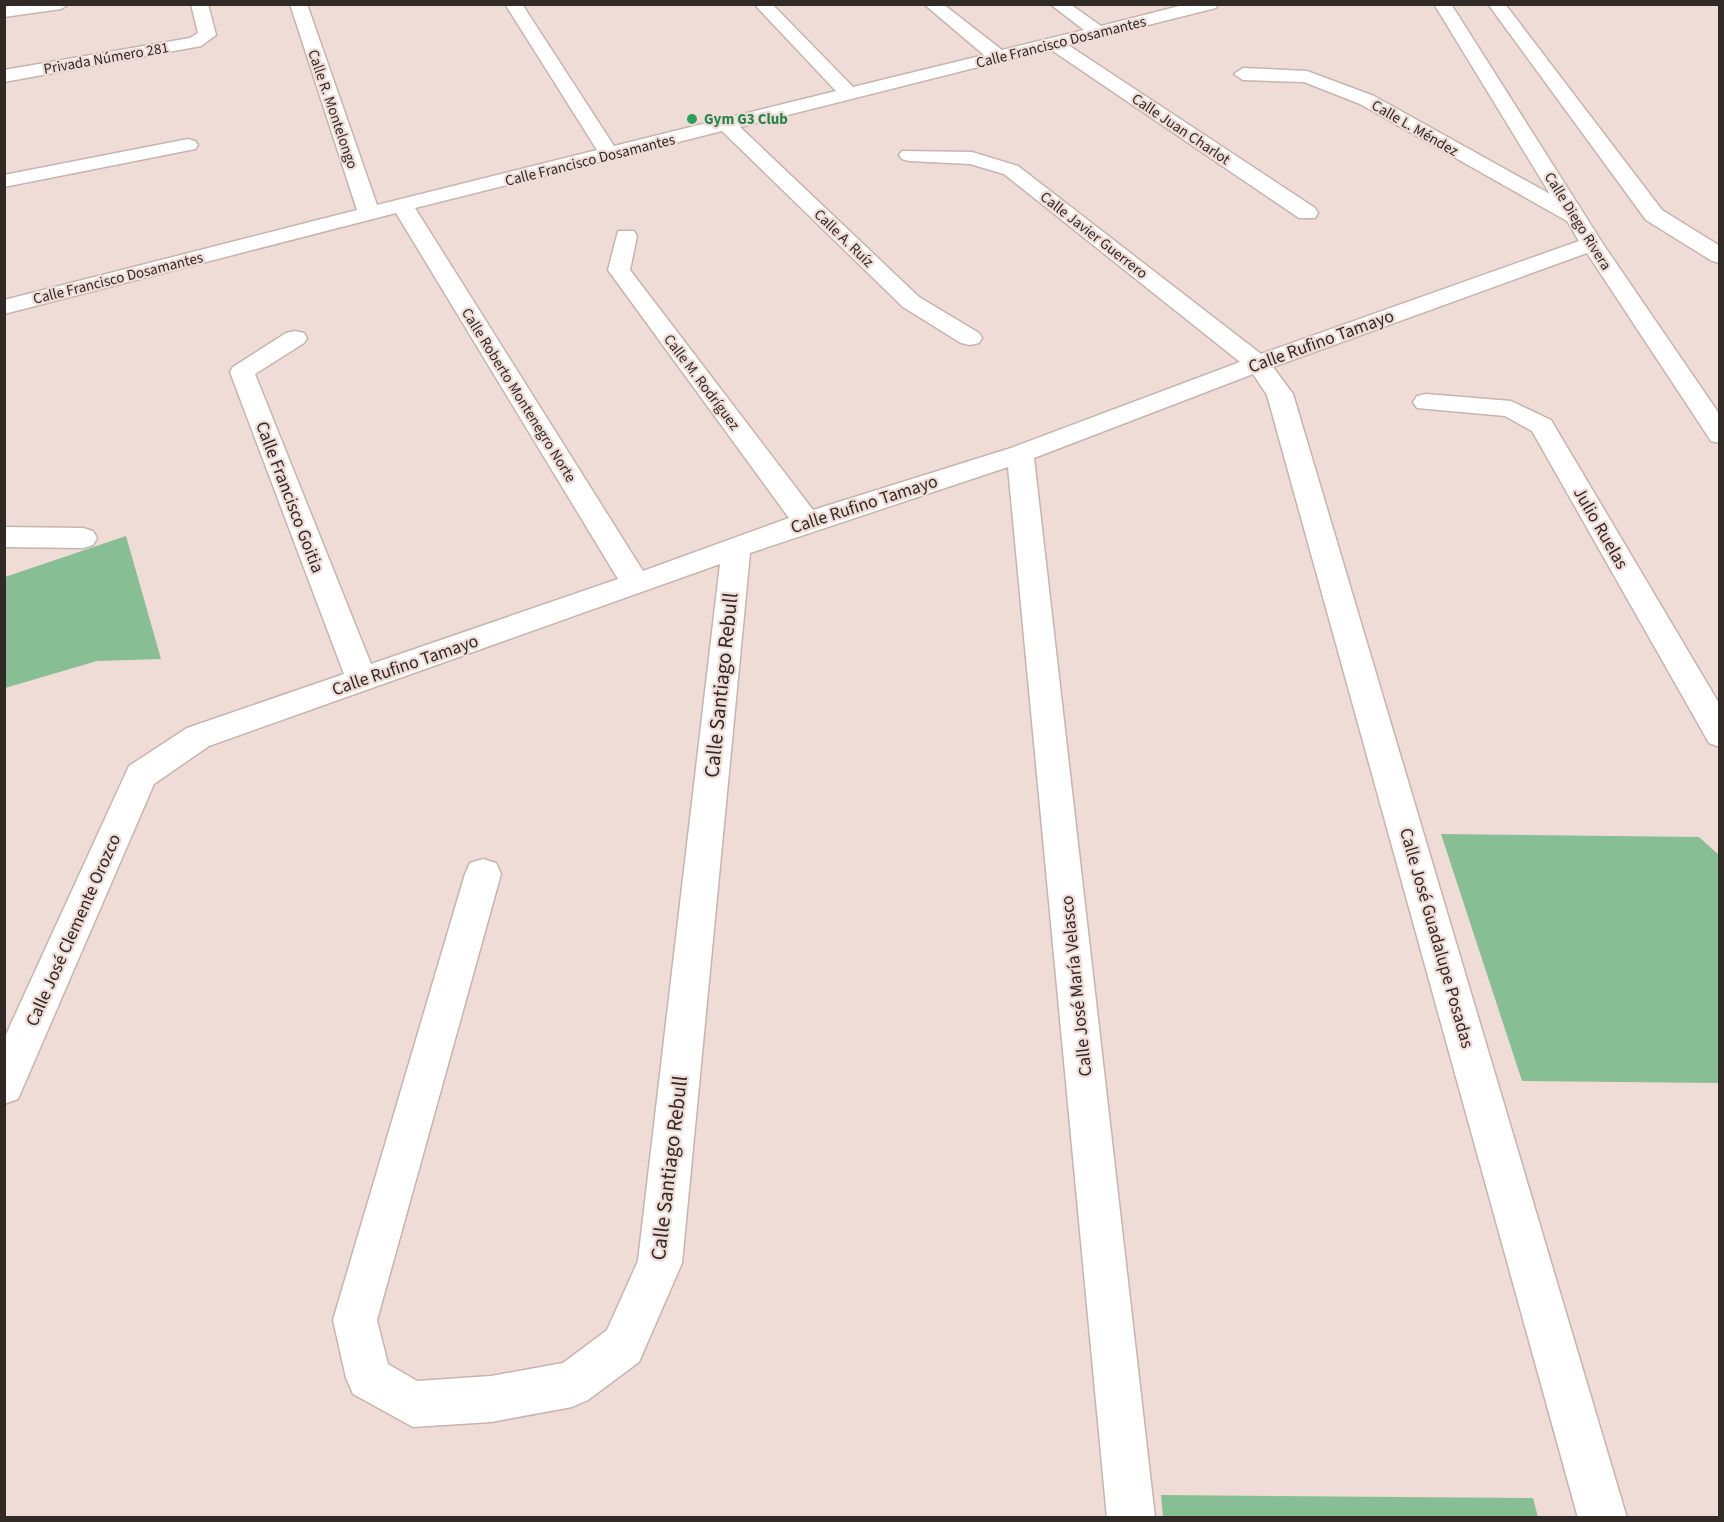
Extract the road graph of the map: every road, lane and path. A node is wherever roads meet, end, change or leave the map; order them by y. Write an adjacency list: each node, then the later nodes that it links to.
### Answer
1 (61, 4): 11 (street)
2 (198, 4): 16 (street, Privada Número 281)
3 (298, 4): 24 (street, Calle R. Montelongo)
4 (513, 4): 20 (street)
5 (762, 4): 17 (street)
6 (932, 4): 14 (street)
7 (1058, 4): 12 (street)
8 (1210, 4): 12 (street, Calle Francisco Dosamantes)
9 (1442, 4): 26 (street, Calle Diego Rivera)
10 (1496, 4): 29 (street)
11 (4, 12)
12 (1098, 32): 13 (street, Calle Francisco Dosamantes)
13 (1055, 44): 14 (street, Calle Francisco Dosamantes); 25 (street, Calle Juan Charlot)
14 (1000, 58): 17 (street, Calle Francisco Dosamantes)
15 (1242, 74): 26 (street, Calle L. Méndez)
16 (4, 76)
17 (850, 95): 18 (street, Calle Francisco Dosamantes)
18 (728, 126): 20 (street, Calle Francisco Dosamantes); 32 (street, Calle A. Ruíz)
19 (188, 145): 22 (street)
20 (610, 154): 23 (street, Calle Francisco Dosamantes)
21 (909, 155): 33 (street, Calle Javier Guerrero)
22 (4, 181)
23 (403, 206): 24 (street, Calle Francisco Dosamantes); 41 (street, Calle Roberto Montenegro Norte)
24 (369, 213): 30 (street, Calle Francisco Dosamantes)
25 (1307, 213)
26 (1575, 217): 28 (street, Calle Diego Rivera)
27 (626, 236): 37 (street, Calle M. Rodríguez)
28 (1592, 244): 33 (street, Calle Rufino Tamayo); 35 (street, Calle Diego Rivera)
29 (1719, 256)
30 (4, 307)
31 (295, 338): 42 (street, Calle Francisco Goitia)
32 (970, 338)
33 (1258, 364): 36 (street, Calle Rufino Tamayo); 48 (street, Calle José Guadalupe Posadas)
34 (1426, 402): 43 (street, Julio Ruelas)
35 (1719, 435)
36 (1020, 454): 37 (street, Calle Rufino Tamayo); 47 (street, Calle José María Velasco)
37 (807, 522): 40 (street, Calle Rufino Tamayo)
38 (4, 537): 39 (street)
39 (83, 538)
40 (736, 548): 41 (street, Calle Rufino Tamayo); 45 (street, Calle Santiago Rebull)
41 (636, 584): 42 (street, Calle Rufino Tamayo)
42 (362, 681): 44 (street, Calle Rufino Tamayo)
43 (1719, 734)
44 (141, 775): 46 (street, Calle José Clemente Orozco)
45 (483, 874)
46 (4, 1085)
47 (1131, 1518)
48 (1604, 1518)

